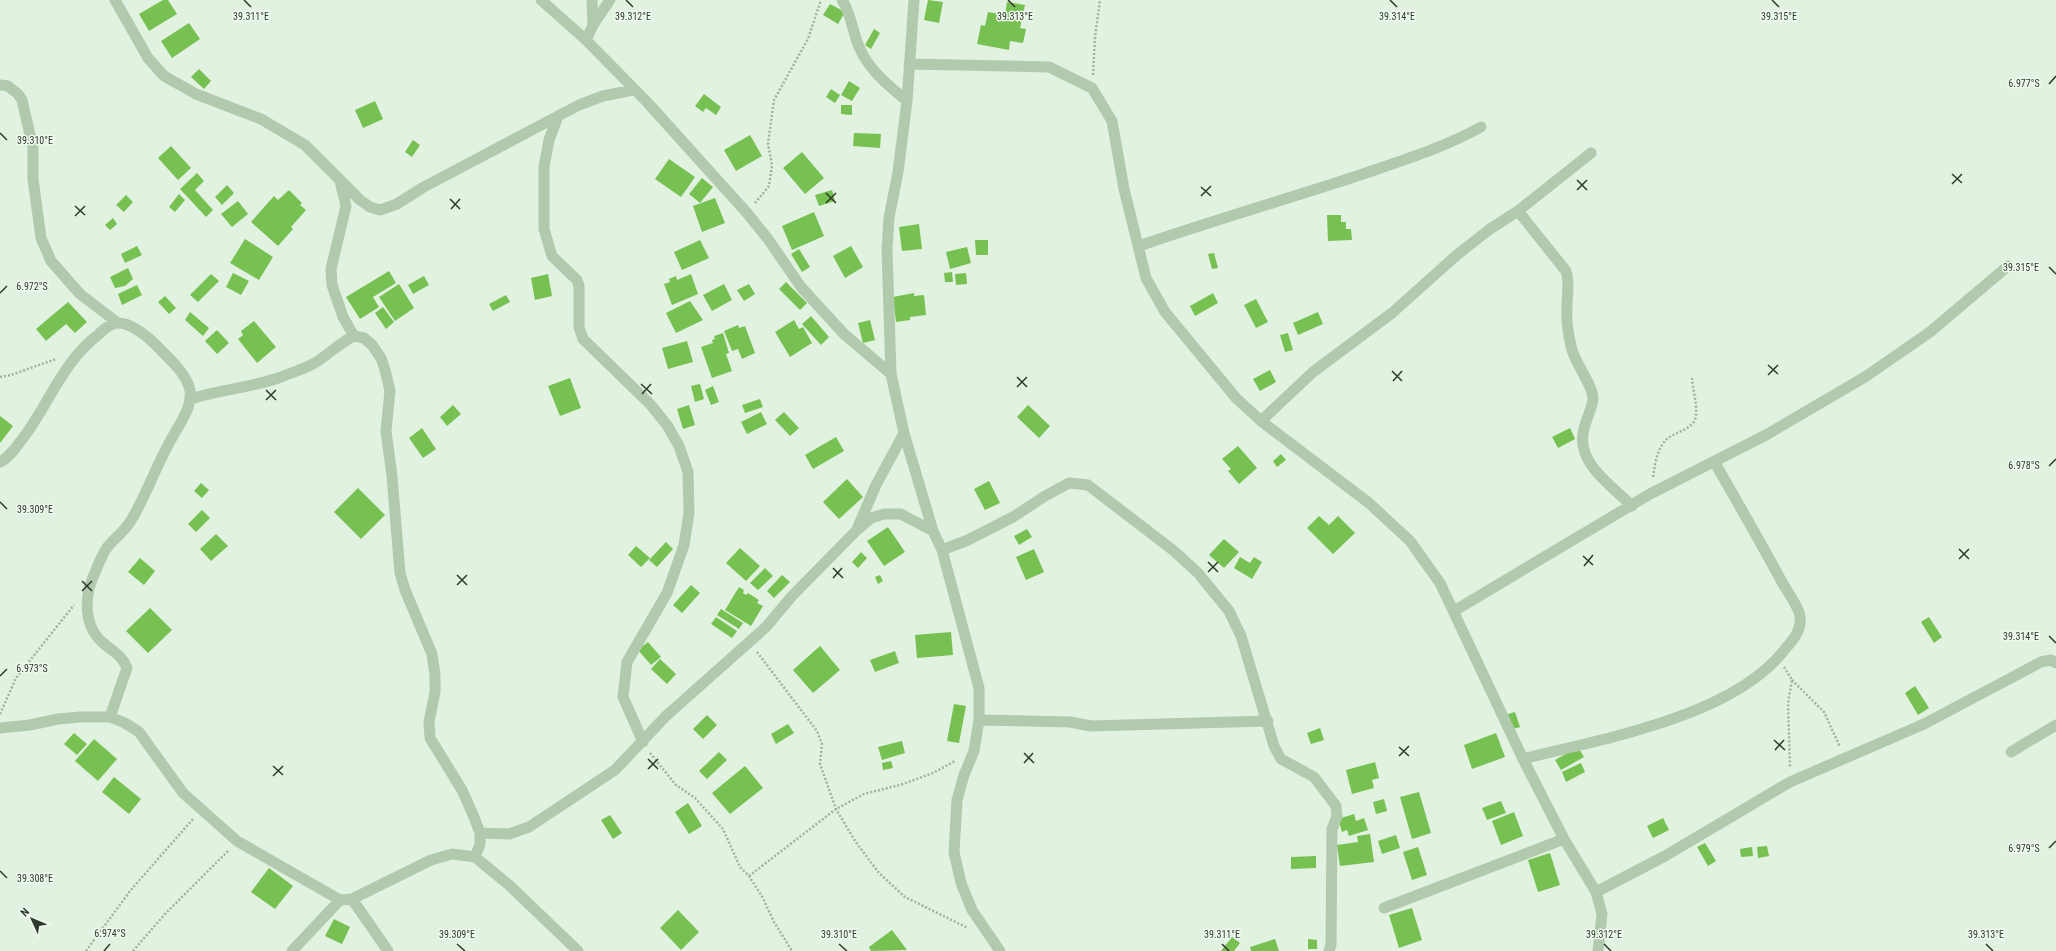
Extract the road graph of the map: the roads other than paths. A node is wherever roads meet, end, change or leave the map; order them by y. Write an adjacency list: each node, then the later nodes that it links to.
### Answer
1 (115, 0): 16 (street)
2 (541, 0): 8 (street)
3 (592, 0): 7 (street)
4 (610, 0): 7 (street)
5 (842, 0): 12 (street)
6 (914, 0): 9 (street)
7 (593, 25): 8 (street)
8 (586, 40): 11 (street)
9 (909, 64): 12 (street); 18 (street)
10 (0, 85): 20 (street)
11 (633, 90): 13 (street); 22 (street)
12 (907, 101): 22 (street)
13 (558, 116): 16 (street); 39 (street)
14 (1481, 127): 18 (street)
15 (1591, 153): 17 (street)
16 (340, 180): 21 (street)
17 (1518, 211): 24 (street); 28 (street)
18 (1139, 246): 24 (street)
19 (2008, 266): 27 (street)
20 (118, 323): 23 (street); 26 (street)
21 (354, 336): 23 (street); 42 (street)
22 (890, 374): 25 (street)
23 (191, 399): 34 (street)
24 (1261, 421): 32 (street)
25 (904, 433): 29 (street); 30 (street)
26 (0, 462)
27 (1715, 462): 28 (street); 41 (street)
28 (1632, 506): 32 (street)
29 (856, 530): 30 (street); 39 (street)
30 (933, 532): 31 (street)
31 (942, 550): 35 (street); 36 (street)
32 (1454, 611): 41 (street)
33 (2056, 663): 45 (street)
34 (110, 718): 38 (street); 47 (street)
35 (979, 720): 36 (street); 52 (street)
36 (1268, 721): 53 (street)
37 (2056, 725): 40 (street)
38 (0, 728)
39 (643, 742): 42 (street)
40 (2011, 752)
41 (1523, 759): 43 (street)
42 (480, 833): 44 (street)
43 (1564, 839): 45 (street); 48 (street)
44 (475, 857): 46 (street); 51 (street)
45 (1596, 892): 54 (street)
46 (352, 899): 47 (street); 50 (street)
47 (340, 900): 49 (street)
48 (1384, 908)
49 (292, 951)
50 (388, 951)
51 (578, 951)
52 (1000, 951)
53 (1329, 951)
54 (1598, 951)

